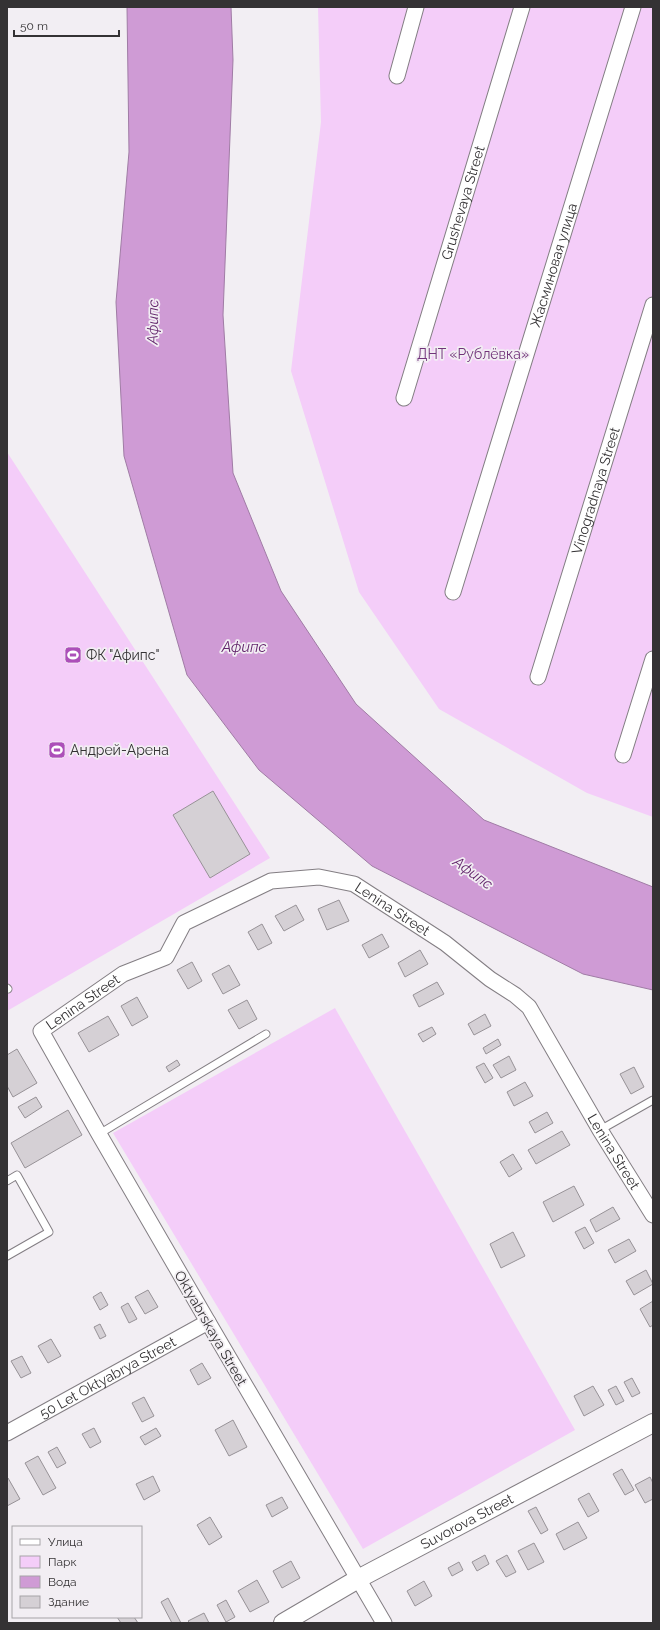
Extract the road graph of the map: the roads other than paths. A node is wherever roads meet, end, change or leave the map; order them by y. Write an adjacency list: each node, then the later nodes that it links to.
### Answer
1 (416, 7): 4 (street)
2 (522, 7): 6 (street, Grushevaya Street)
3 (633, 7): 7 (street, Жасминовая улица)
4 (397, 76)
5 (653, 305): 9 (street, Vinogradnaya Street)
6 (404, 398)
7 (453, 592)
8 (653, 659): 10 (street)
9 (538, 677)
10 (623, 755)
11 (41, 1031): 14 (street, Lenina Street); 15 (street, Oktyabrskaya Street)
12 (266, 1034): 15 (lane)
13 (653, 1100): 14 (lane)
14 (600, 1130): 17 (street, Lenina Street)
15 (99, 1134): 19 (street, Oktyabrskaya Street)
16 (7, 1181): 18 (lane)
17 (653, 1215)
18 (7, 1256)
19 (208, 1322): 21 (street, 50 Let Oktyabrya Street); 22 (street, Oktyabrskaya Street)
20 (653, 1423): 22 (street, Suvorova Street)
21 (7, 1433)
22 (358, 1579): 23 (street, Suvorova Street); 24 (street, Oktyabrskaya Street)
23 (283, 1623)
24 (384, 1623)

